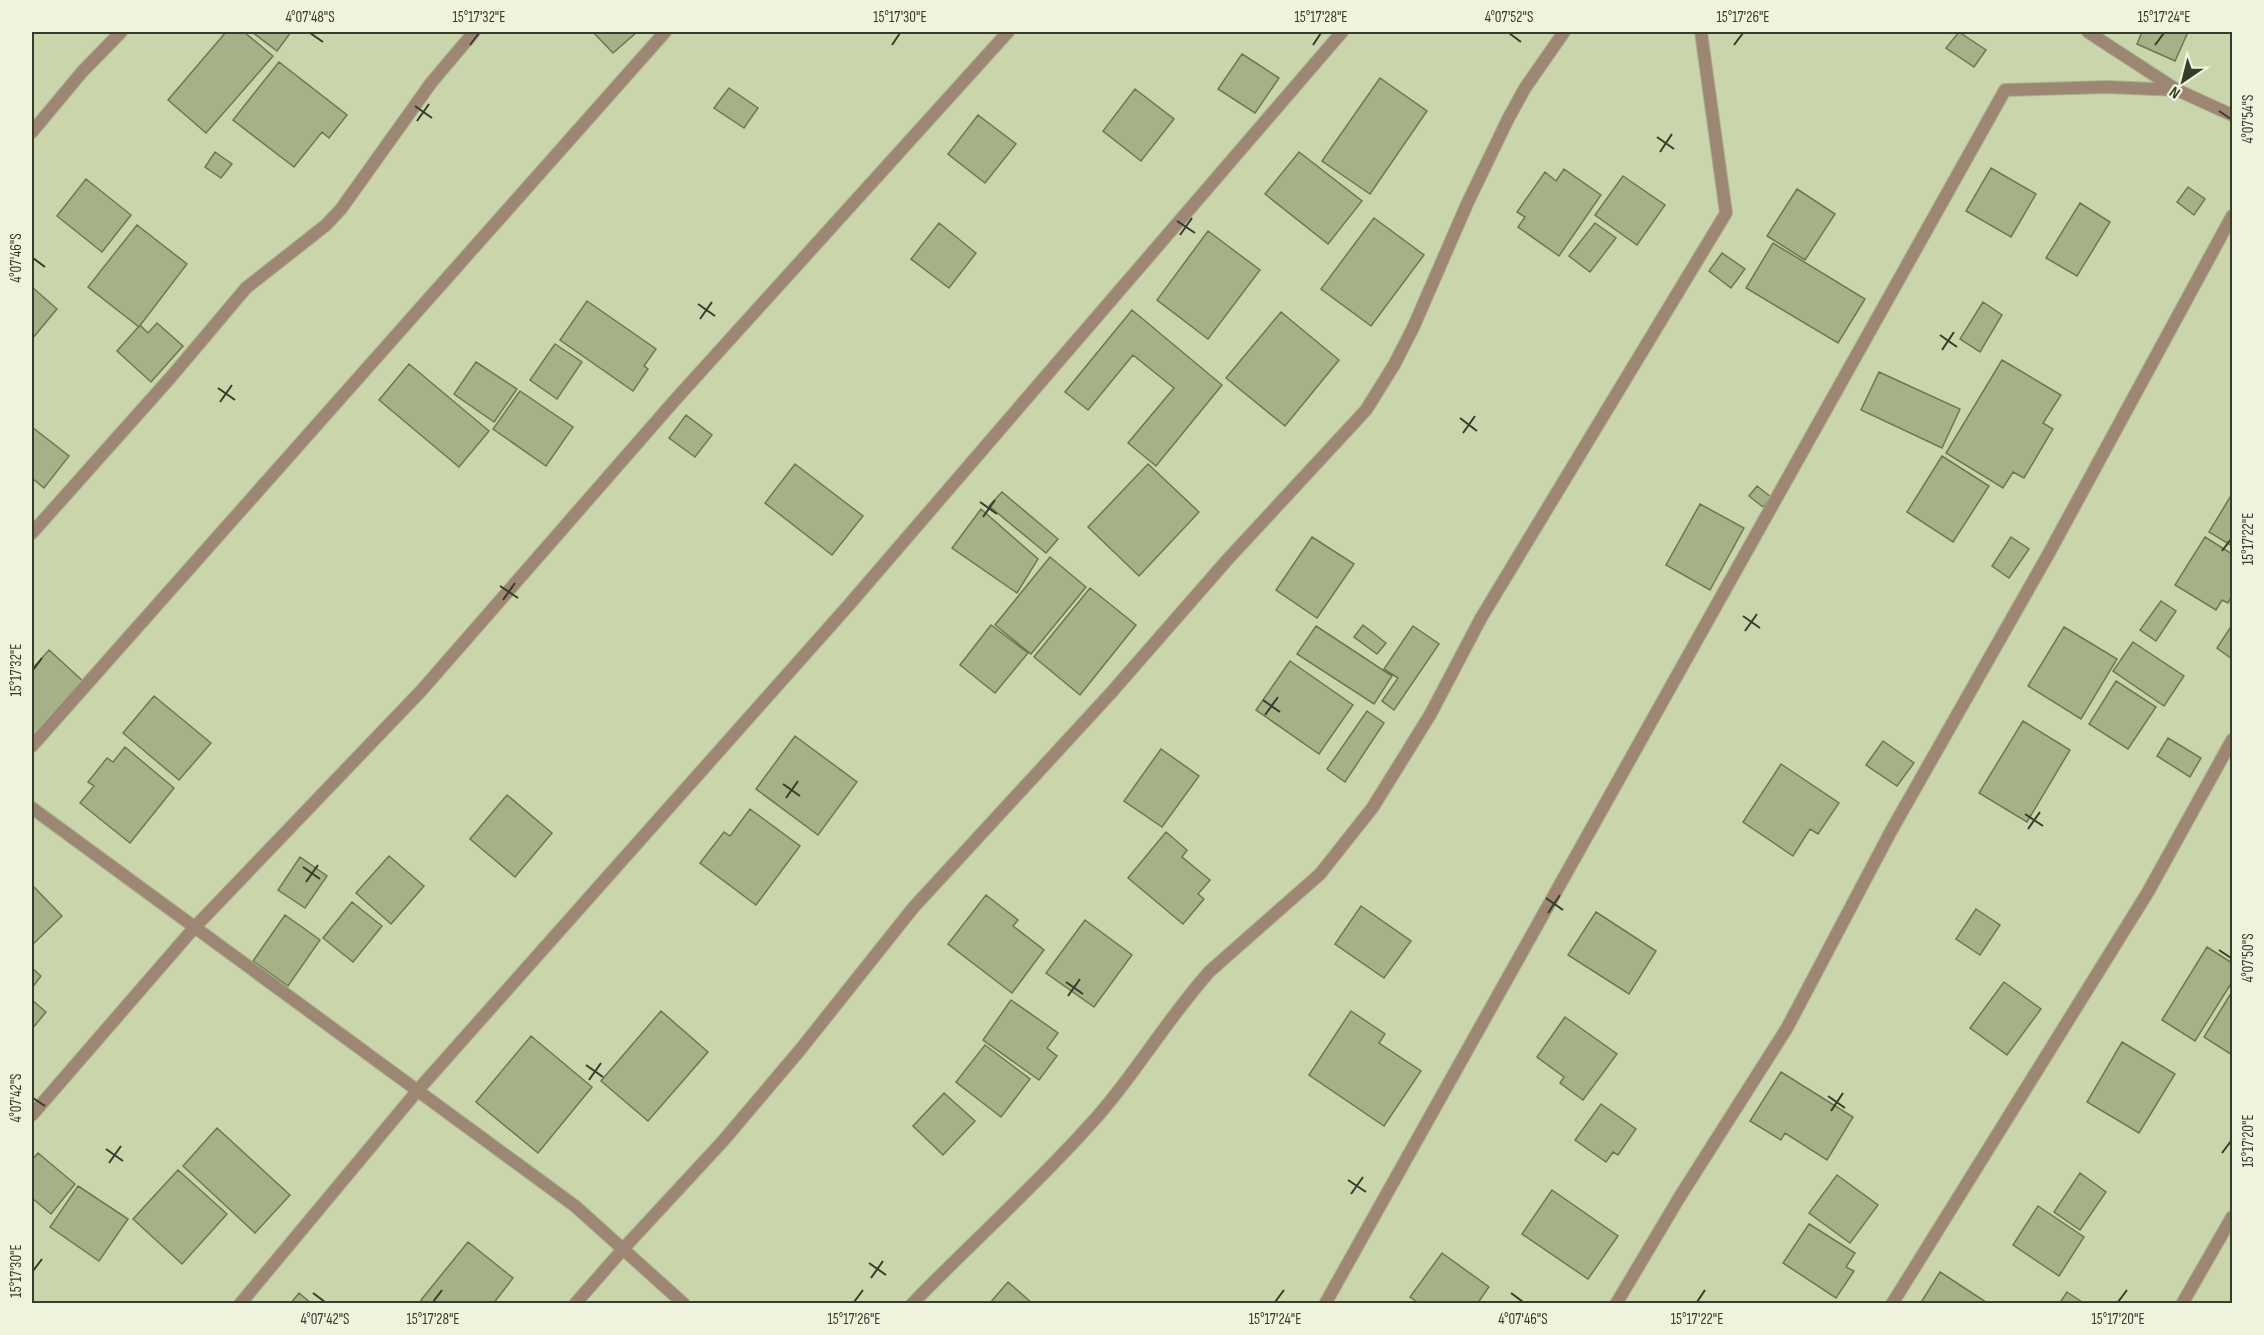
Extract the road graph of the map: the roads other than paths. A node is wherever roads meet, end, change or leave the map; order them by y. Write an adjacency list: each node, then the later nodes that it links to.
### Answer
1 (121, 32): 11 (street)
2 (474, 32): 13 (street)
3 (665, 32): 15 (street)
4 (1008, 32): 17 (street)
5 (1342, 32): 18 (street)
6 (1564, 32): 21 (street)
7 (1701, 32): 25 (street)
8 (2088, 32): 9 (street)
9 (2176, 90): 10 (street); 26 (street)
10 (2232, 115)
11 (32, 132)
12 (2232, 216): 27 (street)
13 (32, 533)
14 (2232, 740): 28 (street)
15 (32, 746)
16 (32, 808): 17 (street)
17 (194, 928): 18 (street); 19 (street)
18 (418, 1090): 21 (street); 22 (street)
19 (32, 1115)
20 (2232, 1217): 29 (street)
21 (623, 1249): 23 (street); 24 (street)
22 (240, 1304)
23 (575, 1304)
24 (684, 1304)
25 (912, 1304)
26 (1325, 1304)
27 (1616, 1304)
28 (1892, 1304)
29 (2182, 1304)

